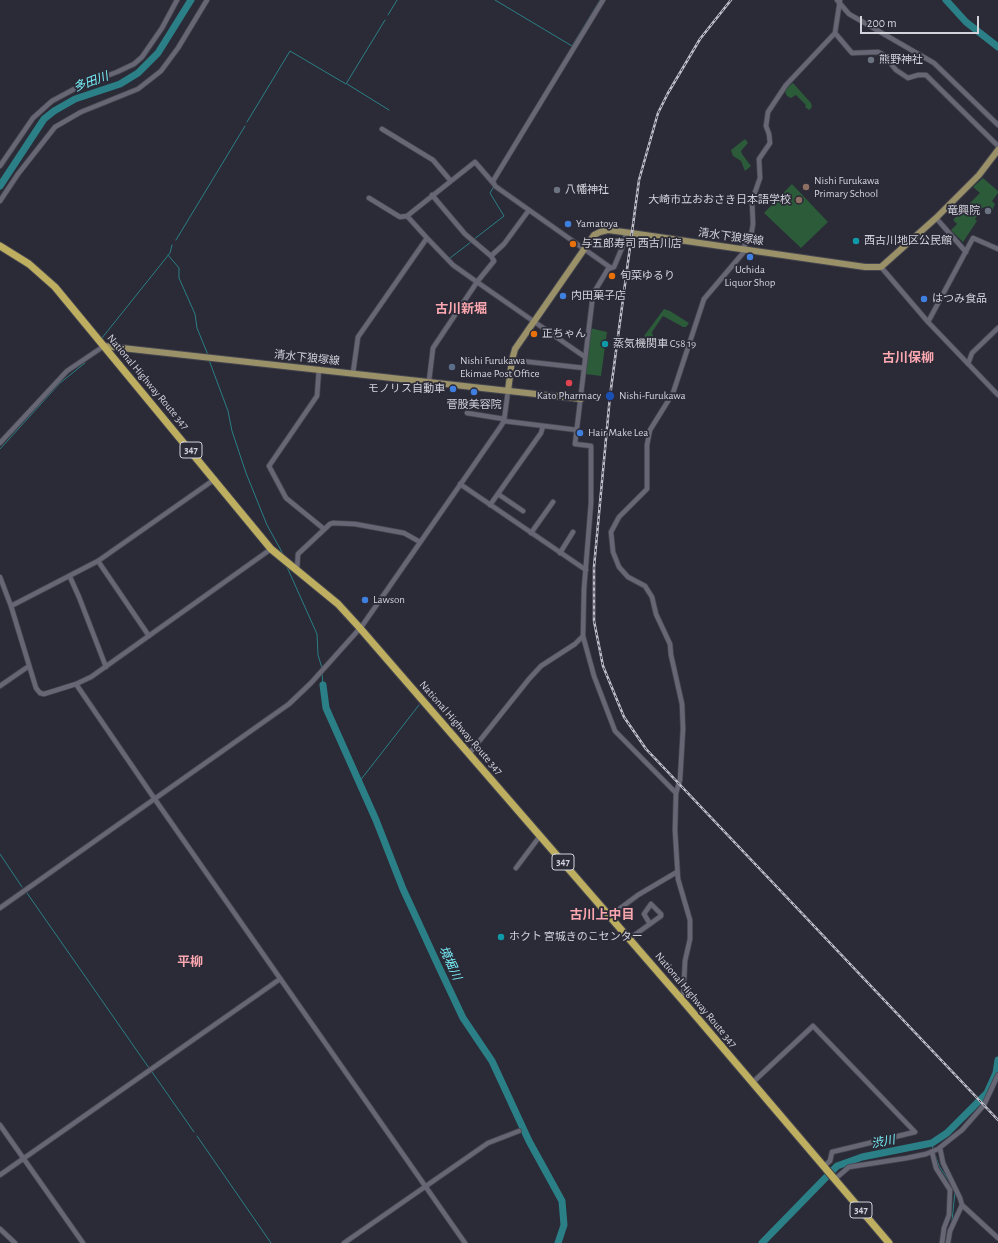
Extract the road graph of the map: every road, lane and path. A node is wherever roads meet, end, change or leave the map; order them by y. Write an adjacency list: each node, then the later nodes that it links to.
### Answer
1 (177, 0): 10 (street)
2 (207, 0): 15 (street)
3 (603, 0): 12 (street)
4 (839, 2): 5 (street); 6 (street)
5 (834, 33): 8 (street); 23 (street)
6 (998, 125)
7 (382, 129): 11 (street)
8 (998, 146)
9 (998, 150): 18 (main road)
10 (0, 166)
11 (450, 180): 12 (street); 13 (street)
12 (494, 184): 16 (street)
13 (432, 195): 17 (street); 26 (street)
14 (369, 198): 17 (street)
15 (0, 201)
16 (529, 210): 22 (street); 26 (street)
17 (407, 216): 20 (street)
18 (936, 218): 25 (street); 27 (main road)
19 (626, 233): 22 (main road, 清水下狼塚線); 23 (main road, 清水下狼塚線); 28 (street)
20 (427, 238): 29 (street); 39 (street)
21 (0, 246): 33 (highway, National Highway Route 347 / 347)
22 (585, 248): 28 (street); 30 (main road, 清水下狼塚線)
23 (746, 249): 27 (main road, 清水下狼塚線); 75 (street)
24 (998, 249): 25 (street)
25 (966, 252): 31 (street)
26 (491, 256): 29 (street)
27 (881, 267): 31 (street)
28 (611, 268): 34 (street)
29 (477, 282): 30 (street); 40 (street)
30 (534, 321): 34 (street); 35 (main road, 清水下狼塚線)
31 (928, 322): 36 (street)
32 (998, 328): 36 (street)
33 (104, 346): 38 (main road, 清水下狼塚線); 48 (street); 49 (highway, National Highway Route 347 / 347)
34 (585, 356): 37 (street)
35 (512, 360): 37 (street); 41 (main road, 清水下狼塚線)
36 (968, 364): 42 (street)
37 (584, 368): 43 (street)
38 (319, 369): 39 (main road, 清水下狼塚線); 55 (street)
39 (353, 373): 40 (main road, 清水下狼塚線)
40 (429, 381): 41 (main road, 清水下狼塚線)
41 (508, 391): 43 (main road, 清水下狼塚線); 45 (street)
42 (998, 395)
43 (580, 399): 47 (street)
44 (466, 413): 45 (street)
45 (504, 420): 46 (street); 50 (street)
46 (543, 426): 47 (street); 51 (street)
47 (577, 430): 63 (street)
48 (0, 443)
49 (215, 479): 59 (highway, National Highway Route 347 / 347); 61 (street)
50 (460, 484): 53 (street); 58 (street)
51 (498, 494): 53 (street); 54 (street)
52 (553, 502): 57 (street)
53 (490, 505): 57 (street)
54 (523, 511)
55 (324, 529): 58 (street); 62 (street)
56 (573, 532): 60 (street)
57 (531, 533): 60 (street)
58 (420, 542): 67 (street)
59 (271, 549): 62 (highway, National Highway Route 347 / 347); 68 (street)
60 (560, 552): 63 (street)
61 (98, 561): 65 (street); 68 (street)
62 (297, 570): 67 (highway, National Highway Route 347 / 347)
63 (586, 570): 69 (street)
64 (0, 577): 66 (street)
65 (70, 577): 66 (street); 71 (street)
66 (11, 606): 70 (street)
67 (359, 627): 74 (highway, National Highway Route 347 / 347); 76 (street)
68 (149, 636): 71 (street)
69 (583, 636): 74 (street); 75 (street)
70 (29, 666): 72 (street); 73 (street)
71 (106, 667): 72 (street)
72 (76, 684): 76 (street)
73 (0, 686)
74 (469, 754): 77 (highway, National Highway Route 347 / 347)
75 (676, 792): 79 (street)
76 (154, 798): 80 (street); 84 (street)
77 (540, 836): 78 (street); 81 (highway, National Highway Route 347 / 347)
78 (516, 868)
79 (677, 872): 81 (street); 85 (street)
80 (0, 908)
81 (610, 916): 83 (highway, National Highway Route 347 / 347)
82 (650, 924): 83 (street)
83 (629, 939): 85 (highway, National Highway Route 347 / 347)
84 (280, 979): 91 (street); 95 (street)
85 (683, 1000): 87 (highway, National Highway Route 347 / 347)
86 (998, 1075): 90 (street)
87 (752, 1083): 92 (highway, National Highway Route 347 / 347); 92 (street)
88 (0, 1125): 91 (street)
89 (519, 1131): 95 (street)
90 (936, 1150): 94 (street); 96 (street); 104 (street)
91 (24, 1158): 93 (street); 100 (street)
92 (825, 1167): 94 (highway, National Highway Route 347 / 347)
93 (0, 1175)
94 (834, 1178): 103 (highway, National Highway Route 347 / 347)
95 (426, 1186): 101 (street); 102 (street)
96 (962, 1205): 98 (street); 105 (street)
97 (0, 1229): 99 (street)
98 (998, 1238)
99 (15, 1243)
100 (83, 1243)
101 (344, 1243)
102 (465, 1243)
103 (888, 1243)
104 (942, 1243)
105 (948, 1243)

